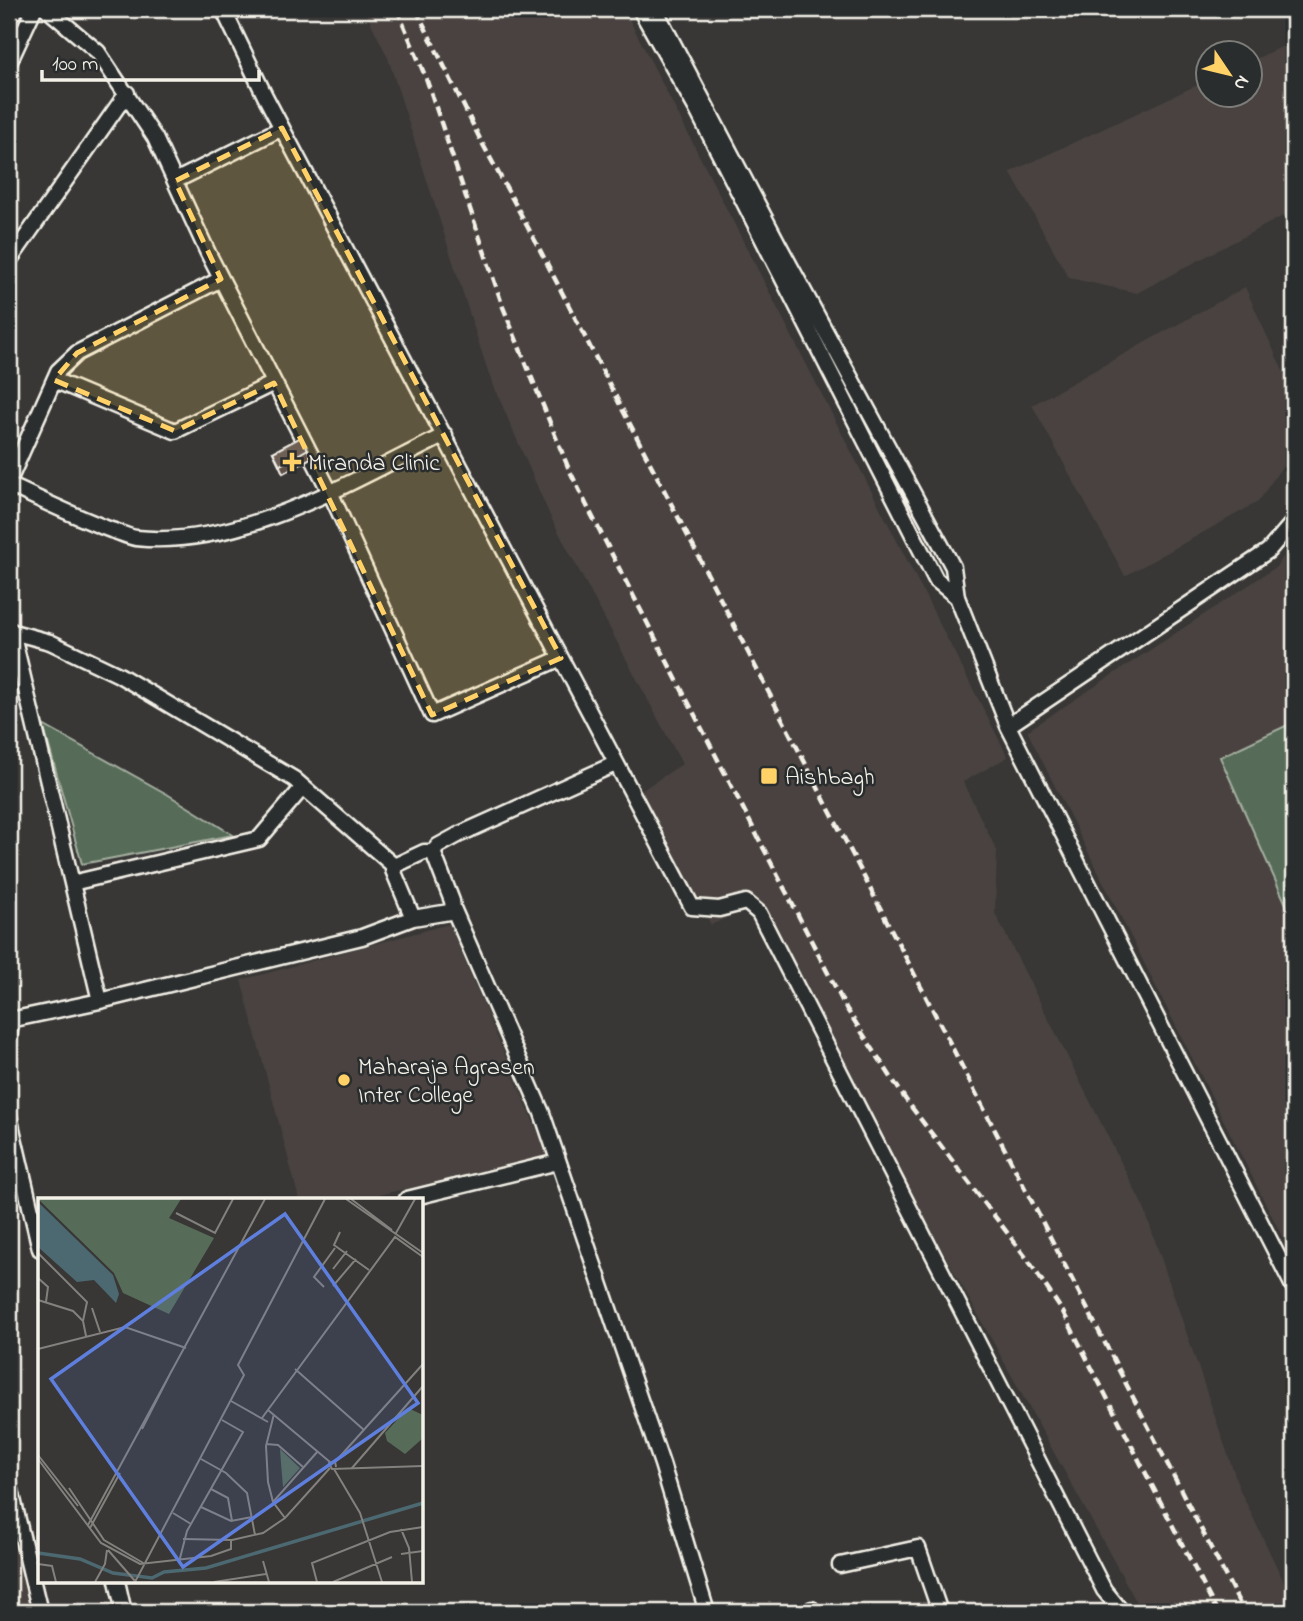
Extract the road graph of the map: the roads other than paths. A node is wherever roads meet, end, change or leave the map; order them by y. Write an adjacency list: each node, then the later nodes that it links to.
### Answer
1 (34, 9): 6 (street)
2 (47, 9): 7 (street)
3 (223, 9): 8 (street)
4 (640, 9): 18 (street)
5 (655, 9): 18 (street)
6 (9, 63)
7 (127, 93): 9 (street); 10 (street)
8 (282, 128): 9 (street); 14 (street)
9 (175, 181): 11 (street)
10 (9, 261)
11 (221, 279): 12 (street); 13 (street)
12 (54, 380): 13 (street); 15 (street)
13 (274, 383): 16 (street)
14 (445, 435): 16 (street); 20 (street)
15 (9, 483): 16 (street)
16 (330, 492): 20 (street)
17 (1294, 521): 21 (street)
18 (957, 597): 21 (street)
19 (10, 631): 23 (street); 26 (street)
20 (561, 658): 22 (street)
21 (1008, 726): 36 (street)
22 (615, 764): 24 (street); 44 (street)
23 (303, 787): 25 (street); 26 (street)
24 (433, 852): 25 (street); 27 (street)
25 (394, 866): 28 (street)
26 (72, 883): 29 (street)
27 (453, 908): 28 (street); 33 (street)
28 (413, 918): 29 (street)
29 (100, 1001): 30 (street)
30 (9, 1018): 31 (street)
31 (9, 1035)
32 (9, 1116): 35 (street)
33 (558, 1162): 34 (street); 42 (street)
34 (411, 1198)
35 (38, 1240)
36 (1294, 1288)
37 (9, 1482): 40 (street)
38 (841, 1565): 43 (street)
39 (117, 1582): 41 (street)
40 (40, 1612)
41 (124, 1612)
42 (708, 1612)
43 (940, 1612)
44 (1122, 1612)

